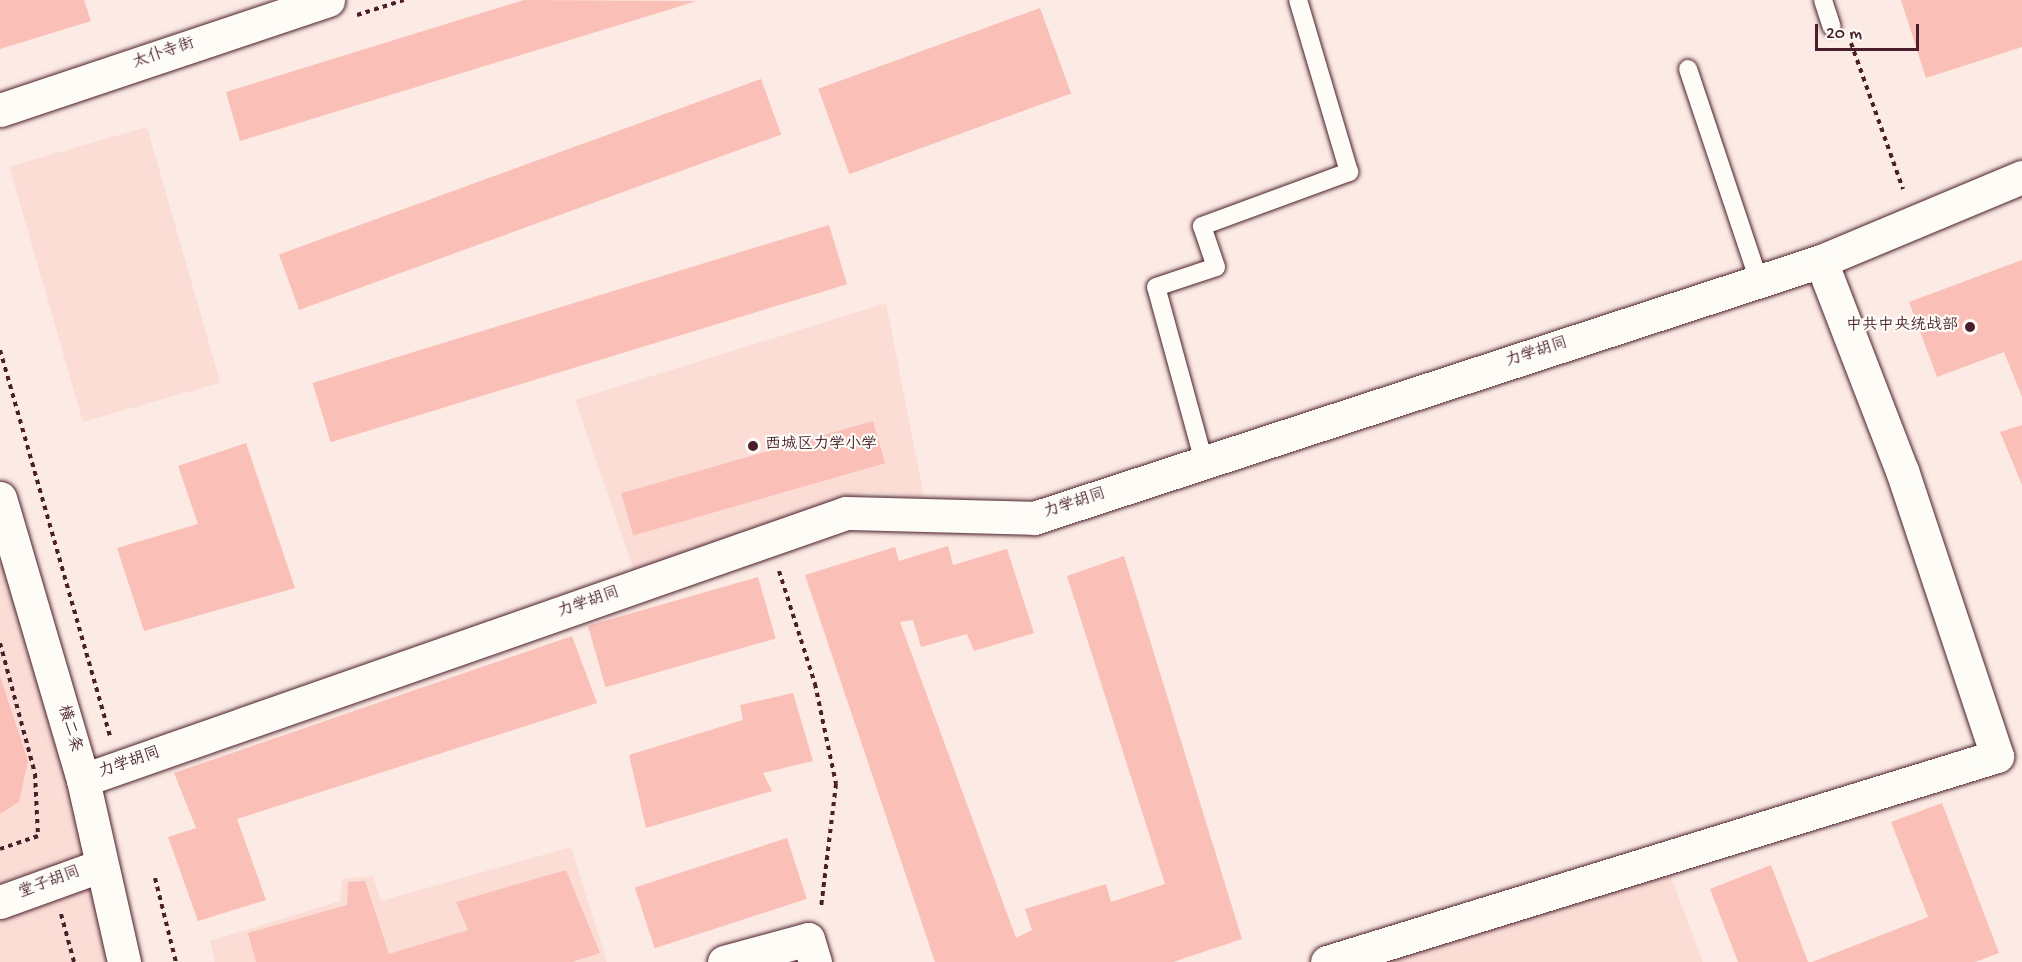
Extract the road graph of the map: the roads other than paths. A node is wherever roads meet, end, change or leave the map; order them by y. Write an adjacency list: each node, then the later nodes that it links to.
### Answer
1 (328, 0): 6 (street, 太仆寺街)
2 (1298, 0): 10 (lane)
3 (1823, 0): 4 (lane)
4 (1840, 30)
5 (1688, 69): 9 (lane)
6 (0, 110)
7 (2022, 177): 8 (street, 力学胡同)
8 (1821, 261): 9 (street, 力学胡同); 18 (street)
9 (1759, 281): 10 (street, 力学胡同)
10 (1204, 462): 12 (street, 力学胡同)
11 (1, 508): 12 (street, 横二条)
12 (83, 780): 13 (street, 横二条)
13 (100, 866): 14 (street, 堂子胡同); 15 (street, 横二条)
14 (0, 902)
15 (124, 962)
16 (724, 962): 17 (street)
17 (815, 962)
18 (1327, 962)

